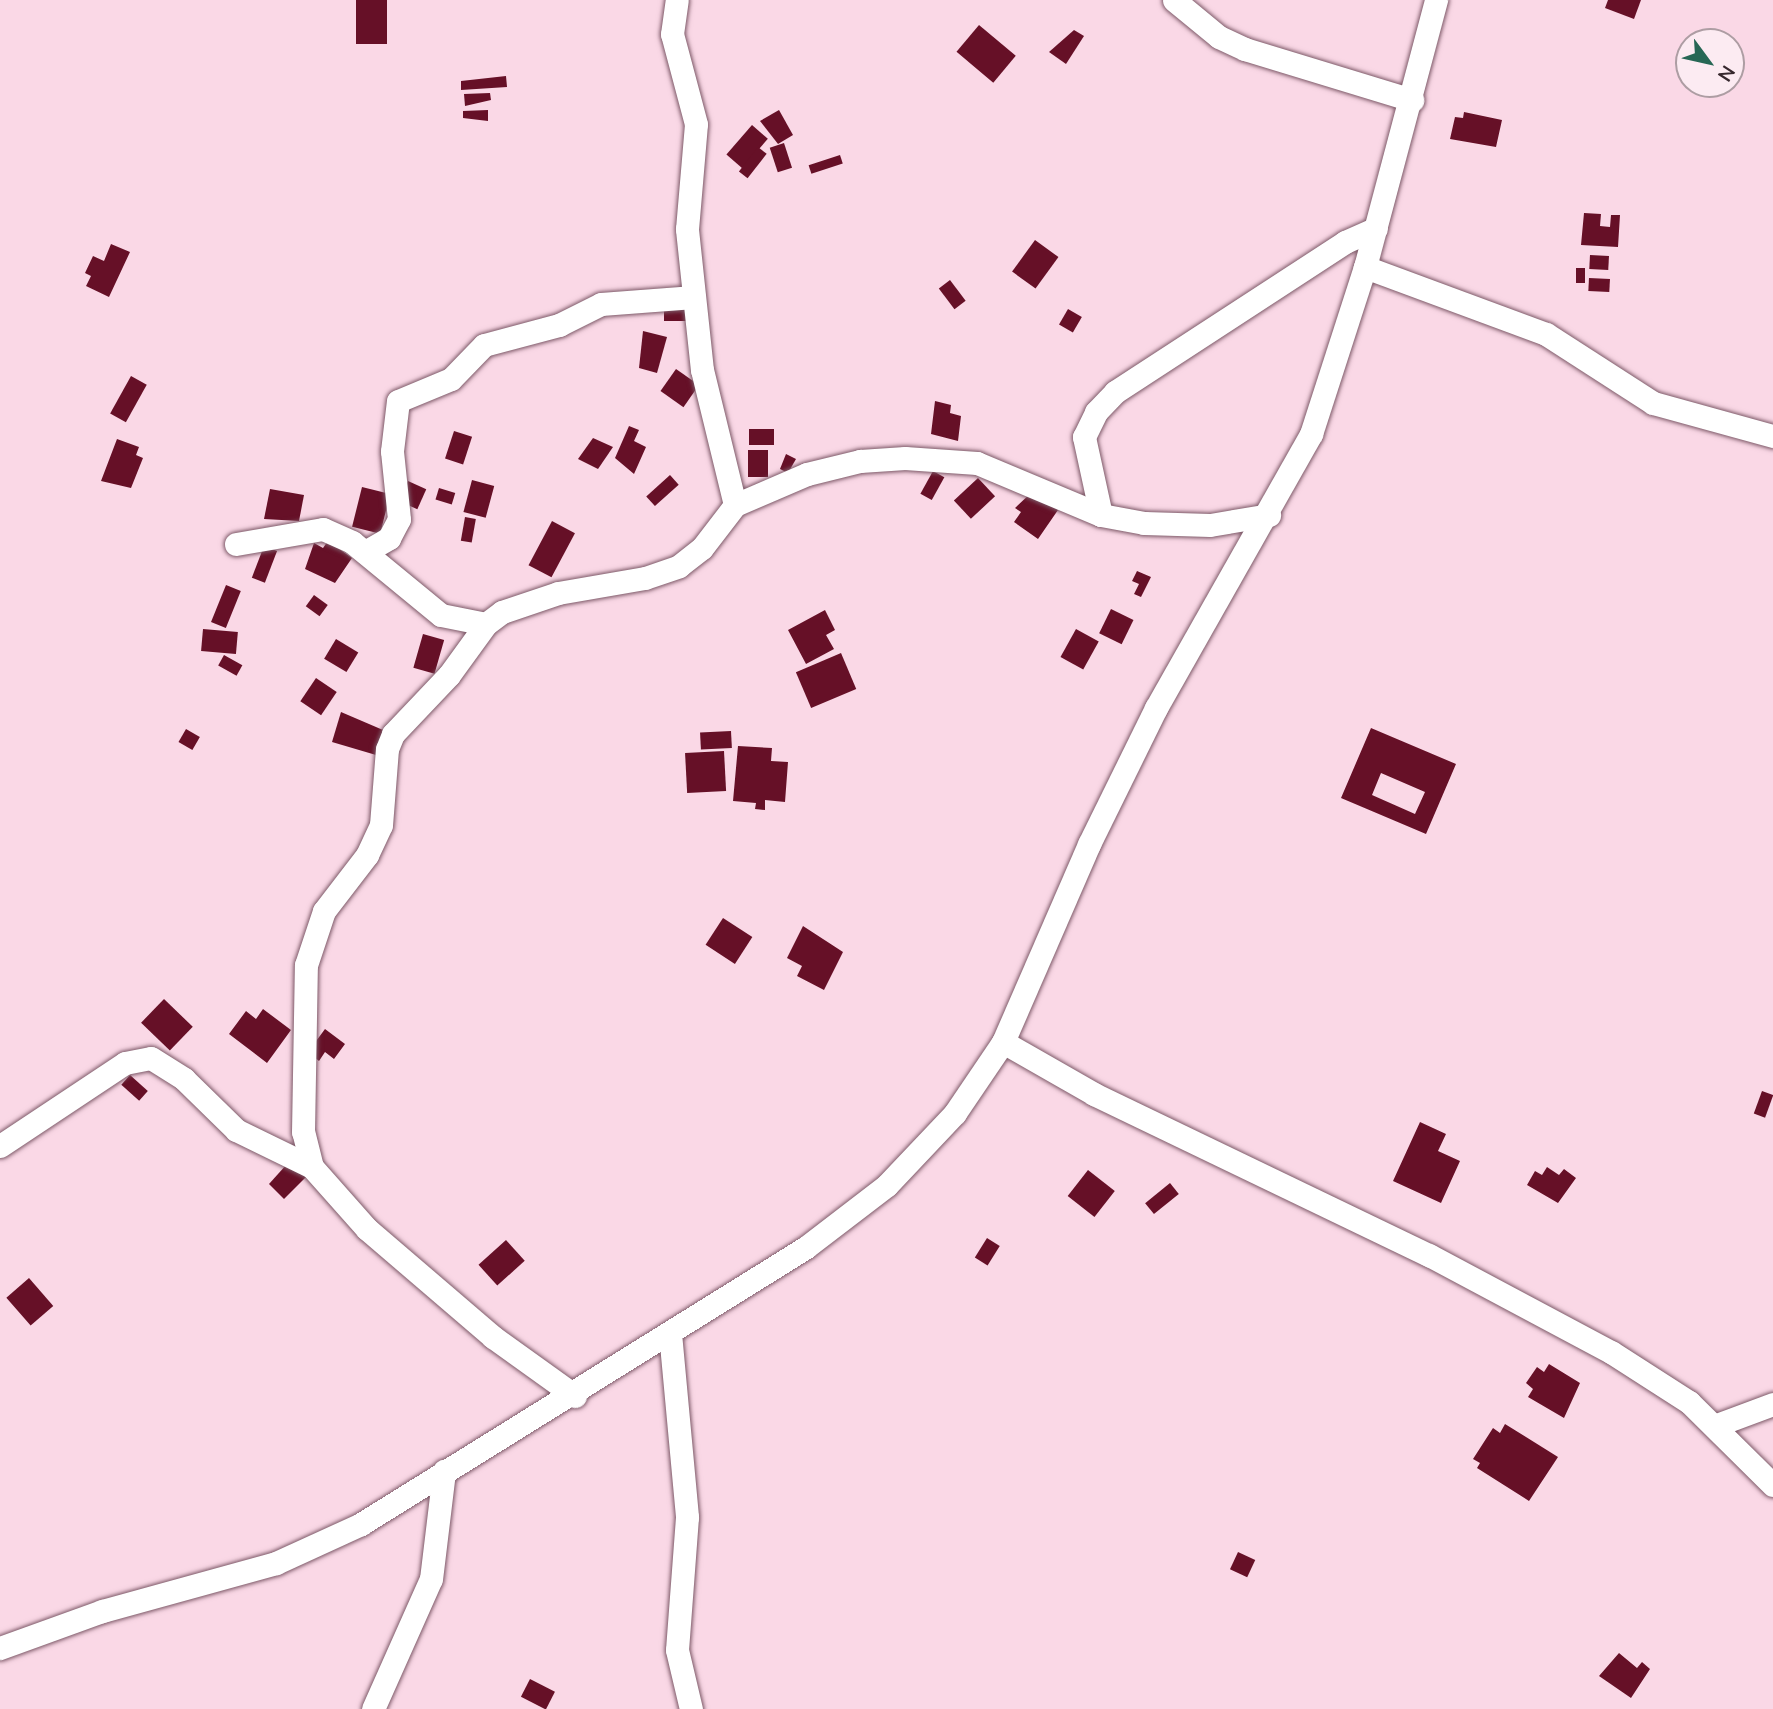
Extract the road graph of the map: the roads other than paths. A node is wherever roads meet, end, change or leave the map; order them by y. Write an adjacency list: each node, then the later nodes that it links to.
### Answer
1 (677, 0): 7 (street)
2 (1174, 0): 4 (street)
3 (1436, 0): 4 (street)
4 (1412, 100): 5 (street)
5 (1376, 228): 6 (street); 10 (street)
6 (1365, 267): 8 (street); 11 (street)
7 (694, 297): 9 (street); 13 (street)
8 (1773, 436)
9 (735, 505): 10 (street); 14 (street)
10 (1101, 515): 11 (street)
11 (1269, 515): 15 (street)
12 (236, 544): 13 (street)
13 (365, 552): 14 (street)
14 (486, 624): 17 (street)
15 (1003, 1042): 18 (street); 21 (street)
16 (0, 1146): 17 (street)
17 (312, 1167): 19 (street)
18 (670, 1333): 19 (street); 26 (street)
19 (575, 1396): 22 (street)
20 (1773, 1404): 21 (street)
21 (1714, 1426): 23 (street)
22 (444, 1471): 24 (street); 25 (street)
23 (1773, 1486)
24 (0, 1648)
25 (373, 1709)
26 (691, 1709)

